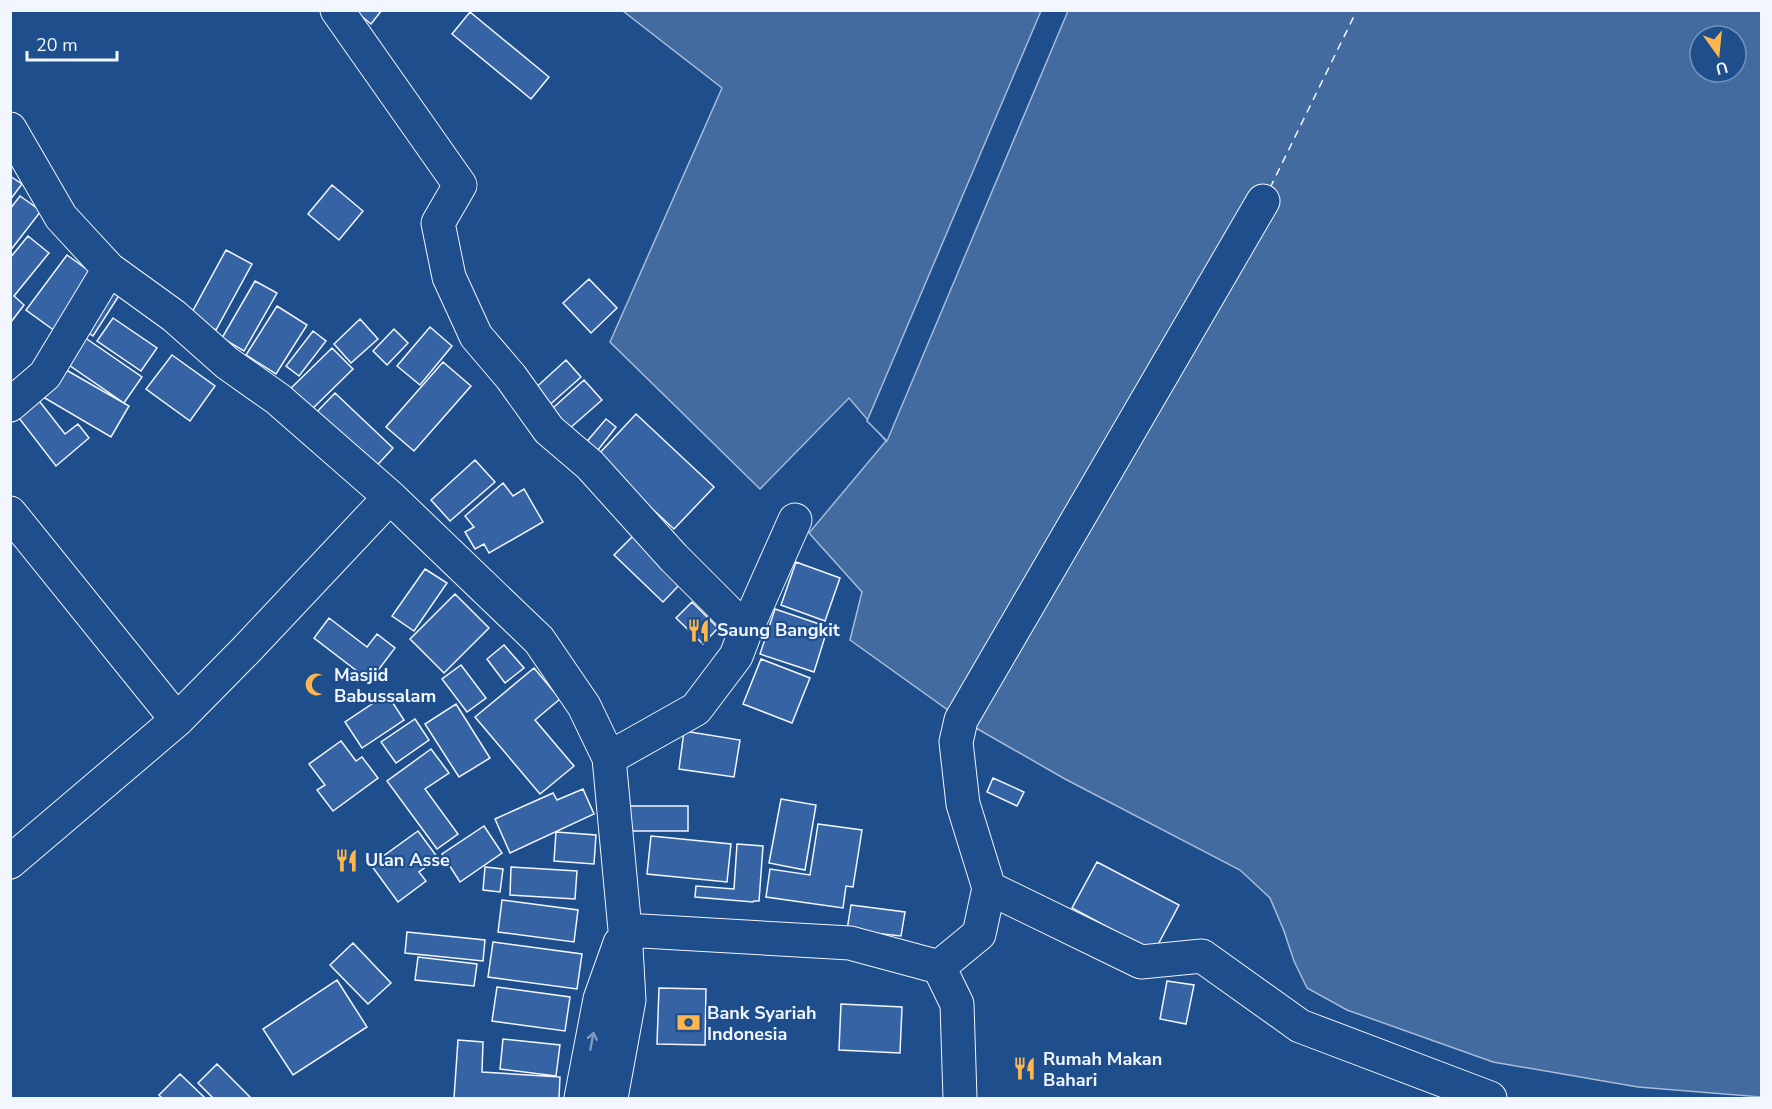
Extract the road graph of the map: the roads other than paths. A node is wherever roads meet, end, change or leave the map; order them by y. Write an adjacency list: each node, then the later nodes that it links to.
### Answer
1 (337, 10): 9 (street)
2 (10, 129): 4 (street)
3 (1263, 201): 13 (street)
4 (109, 269): 5 (street); 6 (street)
5 (10, 405)
6 (390, 497): 10 (street); 11 (street)
7 (10, 513): 10 (street)
8 (795, 520): 9 (street)
9 (746, 630): 11 (street)
10 (177, 720): 12 (street)
11 (609, 758): 14 (street)
12 (10, 862)
13 (989, 888): 15 (street); 19 (street)
14 (625, 930): 15 (street); 16 (street, one-way to 14); 17 (street)
15 (939, 967): 18 (street)
16 (581, 1098)
17 (611, 1098)
18 (960, 1098)
19 (1490, 1098)

